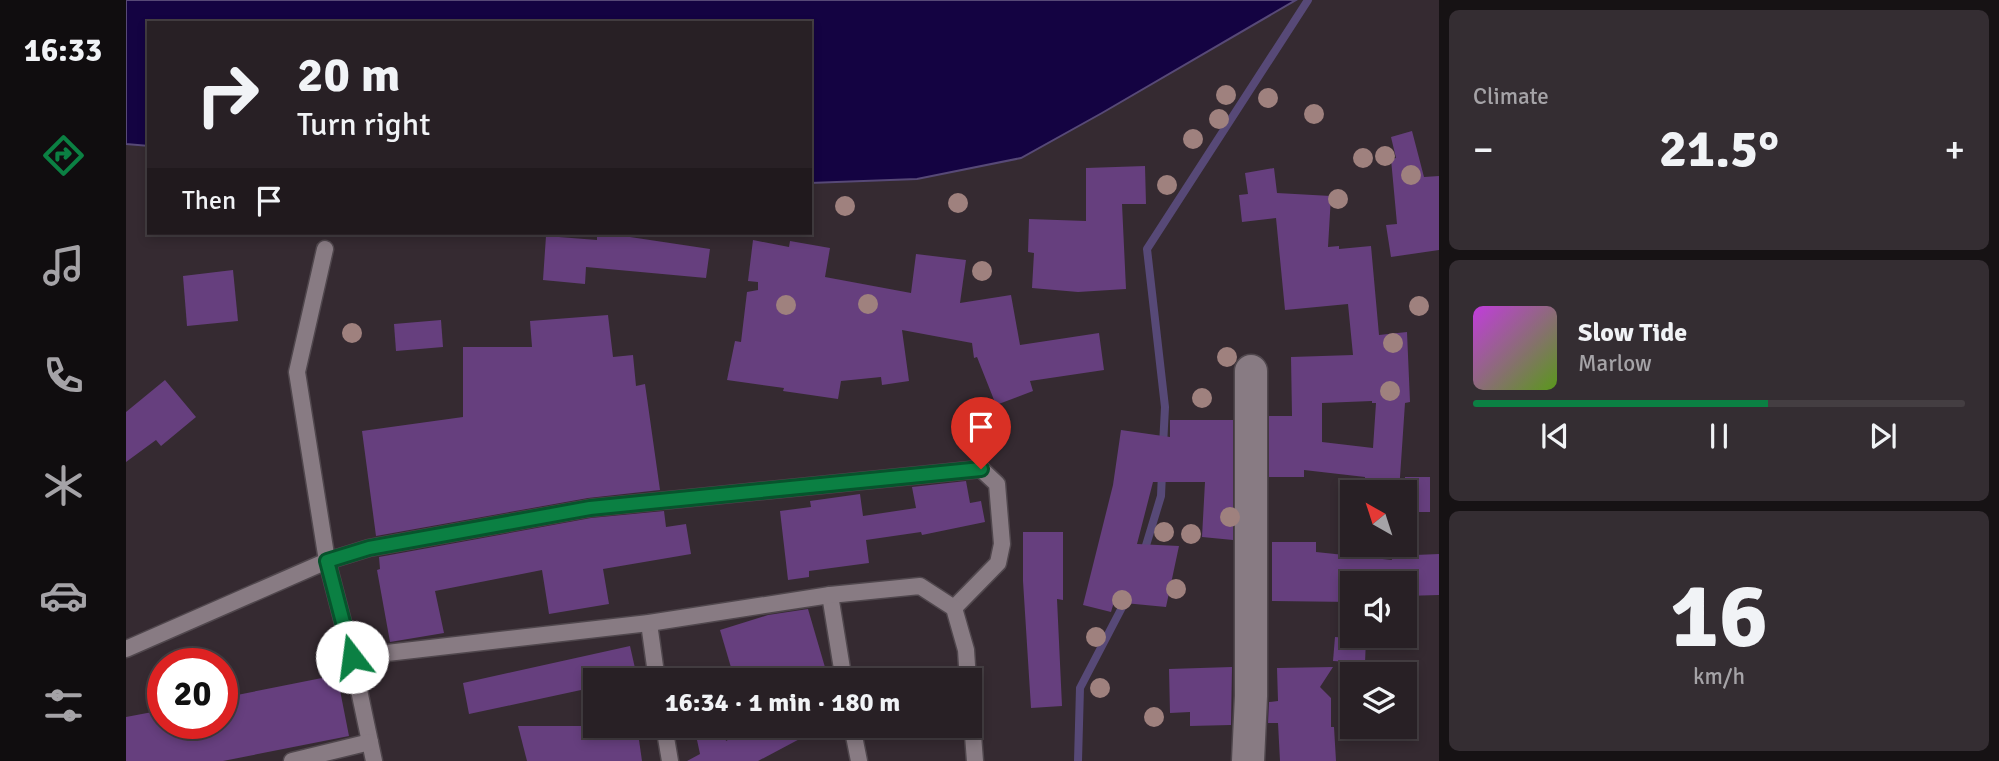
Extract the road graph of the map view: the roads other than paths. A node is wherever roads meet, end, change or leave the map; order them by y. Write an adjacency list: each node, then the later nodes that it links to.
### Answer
1 (325, 249): 3 (lane)
2 (1251, 371): 21 (street)
3 (327, 561): 5 (lane); 7 (lane); 8 (lane)
4 (830, 594): 5 (lane); 6 (lane); 10 (lane)
5 (954, 608): 11 (lane)
6 (649, 623): 8 (lane); 9 (lane)
7 (126, 649)
8 (352, 657): 15 (lane)
9 (655, 668)
10 (842, 668)
11 (967, 668)
12 (666, 738): 18 (lane)
13 (854, 738): 19 (lane)
14 (973, 738): 20 (lane)
15 (370, 742): 16 (lane); 17 (lane)
16 (292, 761)
17 (374, 761)
18 (670, 761)
19 (859, 761)
20 (975, 761)
21 (1248, 761)

